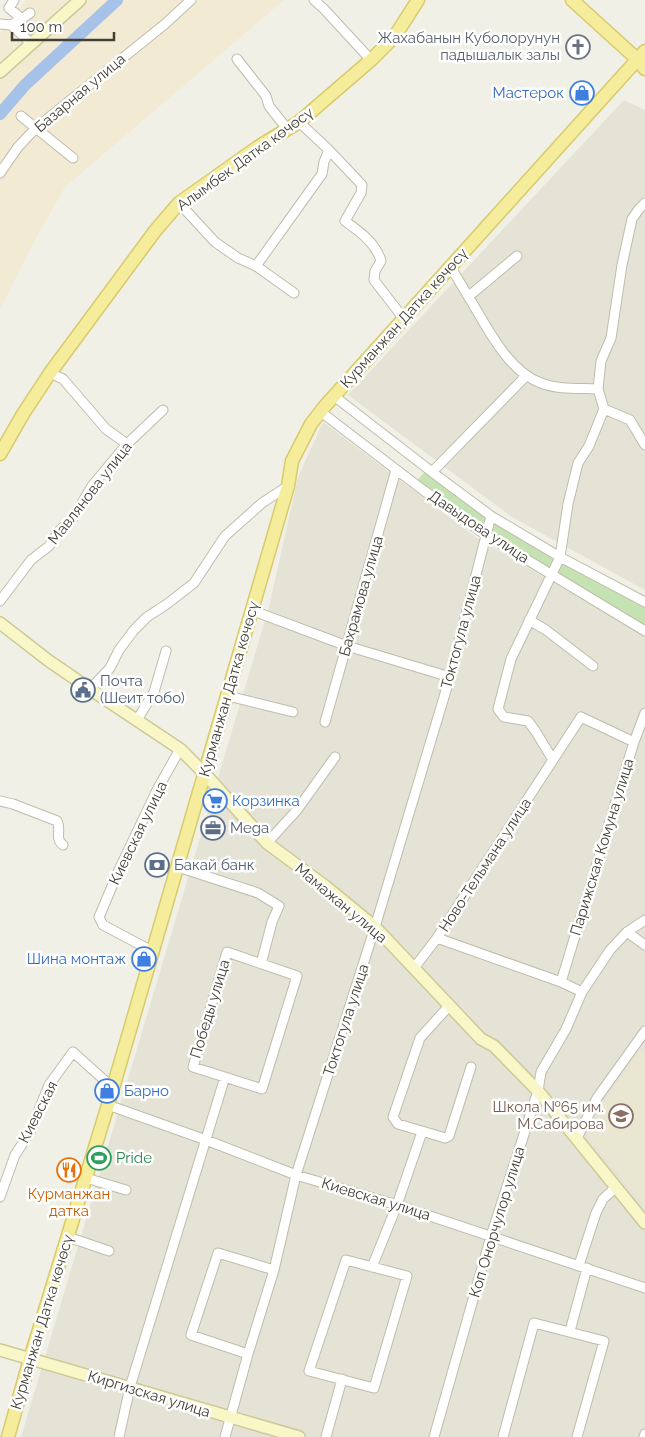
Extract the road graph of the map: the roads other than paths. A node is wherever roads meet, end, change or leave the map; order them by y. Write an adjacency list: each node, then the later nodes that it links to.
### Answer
1 (14, 0): 8 (street)
2 (80, 0): 11 (street)
3 (191, 0): 18 (street, Базарная улица)
4 (314, 0): 13 (street)
5 (418, 0): 13 (main road, Алымбек Датка көчөсү)
6 (572, 0): 14 (main road)
7 (30, 13): 8 (street)
8 (22, 19): 10 (street)
9 (0, 24): 10 (street)
10 (11, 25): 11 (street)
11 (32, 44): 15 (street)
12 (237, 59): 19 (street)
13 (371, 60): 17 (main road, Алымбек Датка көчөсү)
14 (642, 60): 27 (main road, Курманжан Датка көчөсү)
15 (0, 72)
16 (21, 116): 18 (street)
17 (299, 122): 19 (main road, Алымбек Датка көчөсү); 20 (street)
18 (36, 128): 21 (street); 22 (street, Базарная улица)
19 (288, 130): 23 (main road, Алымбек Датка көчөсү)
20 (329, 150): 26 (street); 30 (street)
21 (73, 158)
22 (0, 173)
23 (178, 204): 26 (street); 31 (main road, Алымбек Датка көчөсү)
24 (645, 204): 33 (street)
25 (517, 256): 29 (street)
26 (256, 266): 28 (street)
27 (450, 266): 29 (street); 30 (main road, Курманжан Датка көчөсү)
28 (294, 293)
29 (469, 296): 32 (street)
30 (404, 319): 34 (main road, Курманжан Датка көчөсү)
31 (50, 373): 38 (street); 40 (main road, Алымбек Датка көчөсү)
32 (526, 376): 33 (street); 42 (street)
33 (598, 389): 35 (street)
34 (334, 396): 37 (main road, Курманжан Датка көчөсү); 42 (street)
35 (604, 409): 39 (street); 46 (street)
36 (163, 410): 38 (street, Мавлянова улица)
37 (321, 412): 41 (street, Давыдова улица); 43 (main road, Курманжан Датка көчөсү)
38 (127, 444): 48 (street, Мавлянова улица)
39 (645, 445)
40 (0, 454)
41 (396, 470): 45 (street, Давыдова улица); 54 (street, Бахрамова улица)
42 (432, 472): 44 (street)
43 (288, 486): 50 (main road, Курманжан Датка көчөсү); 58 (street)
44 (491, 516): 45 (street, Токтогула улица); 46 (street)
45 (486, 535): 47 (street, Давыдова улица); 57 (street, Токтогула улица)
46 (560, 556): 47 (street); 49 (street)
47 (551, 574): 51 (street); 53 (street, Давыдова улица)
48 (0, 601)
49 (645, 602)
50 (251, 610): 54 (street); 59 (main road, Курманжан Датка көчөсү)
51 (530, 620): 56 (street); 68 (street)
52 (0, 623): 58 (street, Мамажан улица)
53 (645, 630)
54 (346, 646): 57 (street); 63 (street, Бахрамова улица)
55 (166, 651): 62 (street)
56 (593, 666)
57 (450, 677): 75 (street, Токтогула улица)
58 (90, 689): 62 (street, Мамажан улица)
59 (228, 696): 60 (street); 69 (main road, Курманжан Датка көчөсү)
60 (293, 712)
61 (645, 713): 64 (street, Парижская Комуна улица)
62 (137, 720): 66 (street, Мамажан улица)
63 (325, 722)
64 (641, 733): 65 (street, Парижская Комуна улица)
65 (634, 742): 68 (street, Ново-Тельмана улица); 82 (street, Парижская Комуна улица)
66 (180, 750): 69 (street, Мамажан улица); 79 (street, Киевская улица)
67 (336, 757): 71 (street)
68 (553, 760): 77 (street, Ново-Тельмана улица)
69 (205, 774): 71 (street, Мамажан улица); 73 (main road, Курманжан Датка көчөсү)
70 (0, 801): 72 (street)
71 (267, 843): 75 (street, Мамажан улица)
72 (63, 845)
73 (178, 867): 79 (main road, Курманжан Датка көчөсү); 80 (street)
74 (645, 920): 76 (street, Коп Онорчулор улица)
75 (375, 927): 81 (street, Мамажан улица); 94 (street, Токтогула улица)
76 (627, 932): 78 (street); 83 (street, Коп Онорчулор улица)
77 (437, 938): 81 (street, Ново-Тельмана улица); 82 (street)
78 (645, 945)
79 (152, 951): 88 (main road, Курманжан Датка көчөсү)
80 (261, 964): 87 (street, Победы улица); 87 (street, Победы улица)
81 (414, 968): 84 (street, Мамажан улица)
82 (561, 982): 83 (street)
83 (582, 992): 89 (street, Коп Онорчулор улица)
84 (450, 1006): 89 (street, Мамажан улица); 91 (street)
85 (645, 1031): 92 (street)
86 (471, 1067): 91 (street)
87 (225, 1077): 93 (street)
88 (113, 1088): 90 (main road, Курманжан Датка көчөсү); 98 (street, Киевская)
89 (538, 1091): 92 (street, Мамажан улица); 101 (street, Коп Онорчулор улица)
90 (108, 1105): 93 (street, Киевская улица); 95 (main road, Курманжан Датка көчөсү)
91 (422, 1132): 99 (street)
92 (577, 1138): 96 (street, Мамажан улица)
93 (206, 1140): 94 (street, Киевская улица); 113 (street)
94 (296, 1175): 99 (street, Киевская улица); 106 (street, Токтогула улица)
95 (86, 1178): 97 (street); 102 (main road, Курманжан Датка көчөсү)
96 (616, 1186): 100 (street, Мамажан улица); 105 (street)
97 (126, 1190)
98 (0, 1197)
99 (397, 1205): 101 (street, Киевская улица); 104 (street)
100 (645, 1223)
101 (491, 1236): 105 (street, Киевская улица); 120 (street, Коп Онорчулор улица)
102 (68, 1237): 103 (street); 111 (main road, Курманжан Датка көчөсү)
103 (109, 1251)
104 (372, 1267): 112 (street); 112 (street)
105 (583, 1267): 107 (street, Киевская улица); 108 (street)
106 (274, 1270): 110 (street, Токтогула улица); 110 (street)
107 (645, 1288)
108 (570, 1332): 121 (street); 122 (street)
109 (0, 1350): 111 (street, Киргизская улица)
110 (248, 1354): 114 (street, Токтогула улица)
111 (30, 1359): 113 (street, Киргизская улица); 115 (main road, Курманжан Датка көчөсү)
112 (342, 1379): 119 (street)
113 (130, 1387): 114 (street, Киргизская улица); 116 (street)
114 (230, 1418): 117 (street, Токтогула улица); 118 (street, Киргизская улица)
115 (8, 1437)
116 (119, 1437)
117 (225, 1437)
118 (299, 1437)
119 (326, 1437)
120 (434, 1437)
121 (503, 1437)
122 (577, 1437)

